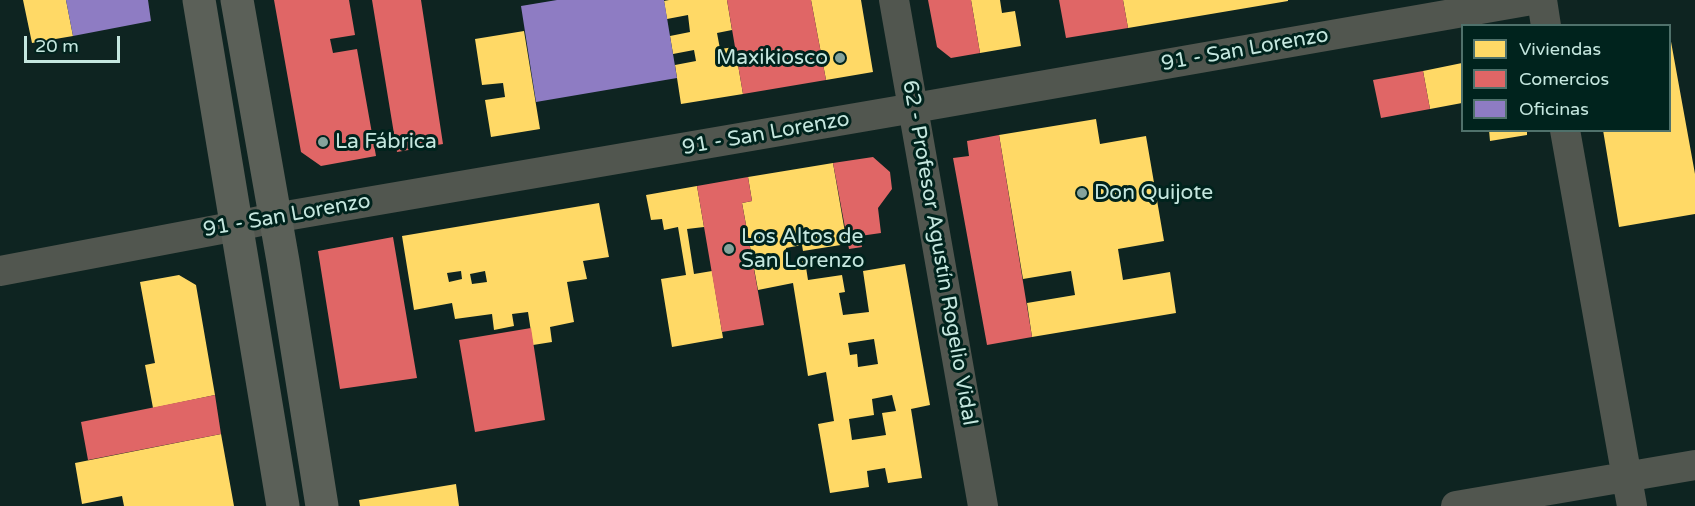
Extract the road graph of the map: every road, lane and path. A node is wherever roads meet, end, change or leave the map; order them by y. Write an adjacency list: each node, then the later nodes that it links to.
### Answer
1 (199, 0): 10 (main road)
2 (237, 0): 9 (main road)
3 (894, 0): 7 (street, 62 - Profesor Agustín Rogelio Vidal)
4 (1532, 0): 7 (street, 91 - San Lorenzo)
5 (1542, 0): 6 (street)
6 (1546, 24)
7 (914, 108): 9 (street, 91 - San Lorenzo); 16 (street, 62 - Profesor Agustín Rogelio Vidal)
8 (1565, 132): 13 (street)
9 (274, 218): 10 (street, 91 - San Lorenzo); 15 (main road)
10 (237, 226): 11 (street, 91 - San Lorenzo); 14 (main road)
11 (0, 270)
12 (1695, 465): 13 (street)
13 (1626, 476): 17 (street); 18 (street)
14 (283, 506)
15 (322, 506)
16 (983, 506)
17 (1456, 506)
18 (1632, 506)

